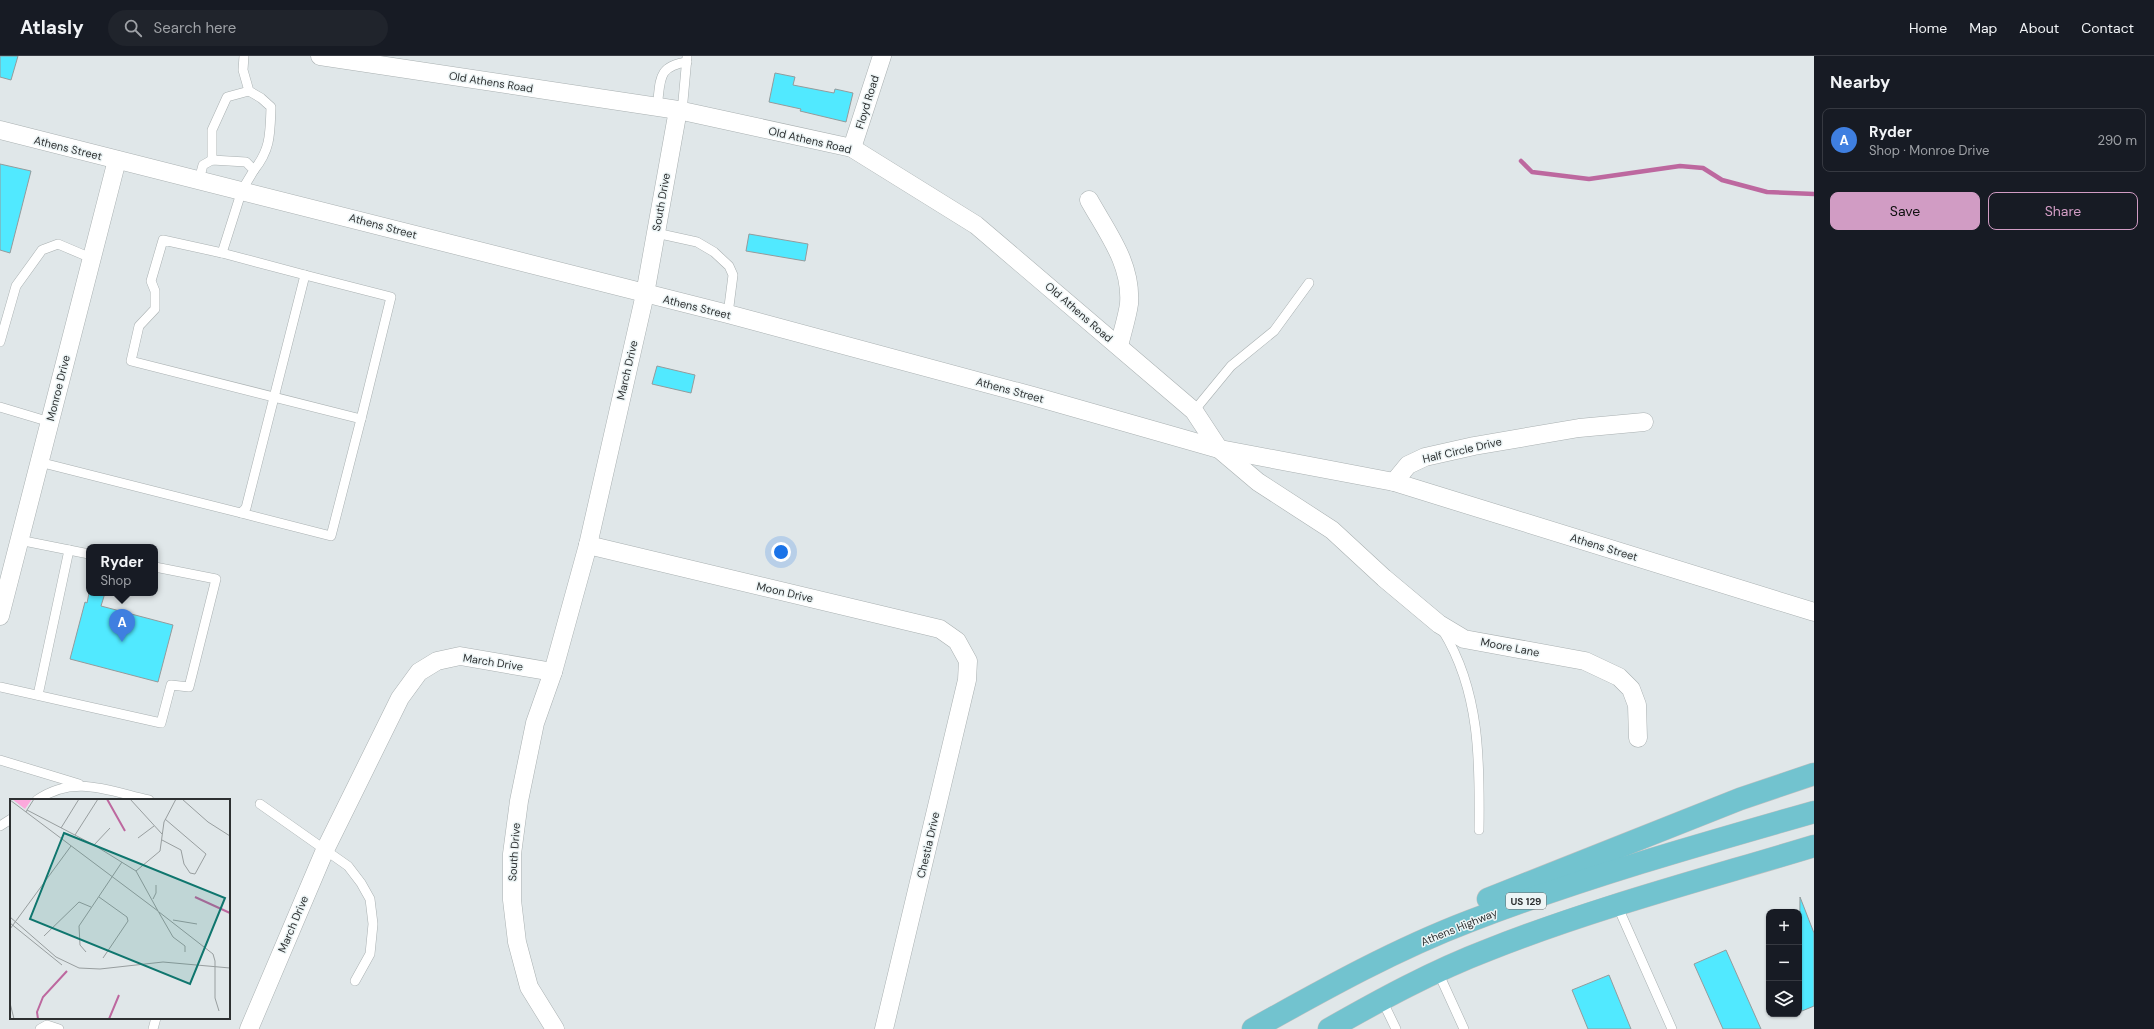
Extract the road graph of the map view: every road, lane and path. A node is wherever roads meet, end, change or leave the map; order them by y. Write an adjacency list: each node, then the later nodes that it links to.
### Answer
1 (244, 56): 5 (lane)
2 (330, 56): 6 (street, Old Athens Road)
3 (882, 56): 9 (street, Floyd Road)
4 (687, 59): 6 (lane); 7 (lane)
5 (249, 91): 11 (lane); 12 (lane)
6 (657, 107): 7 (street, Old Athens Road)
7 (680, 111): 9 (street, Old Athens Road); 16 (street, South Drive)
8 (0, 130): 10 (street, Athens Street)
9 (852, 148): 24 (street, Old Athens Road)
10 (117, 160): 13 (street, Athens Street); 18 (street, Monroe Drive)
11 (212, 160): 12 (lane); 13 (lane)
12 (254, 170): 14 (lane)
13 (199, 180): 14 (street, Athens Street)
14 (242, 190): 17 (lane); 21 (street, Athens Street)
15 (1089, 200): 24 (street)
16 (656, 233): 21 (street, South Drive); 22 (lane)
17 (222, 253): 19 (lane); 25 (lane)
18 (91, 258): 23 (lane); 29 (street, Monroe Drive)
19 (305, 274): 25 (lane); 28 (lane)
20 (1309, 284): 27 (lane)
21 (645, 294): 22 (street, Athens Street); 36 (street, March Drive)
22 (728, 314): 31 (street, Athens Street)
23 (0, 342)
24 (1119, 346): 27 (street, Old Athens Road)
25 (275, 396): 28 (lane); 34 (lane)
26 (0, 407): 29 (lane)
27 (1194, 412): 31 (street, Old Athens Road)
28 (361, 419): 34 (lane)
29 (50, 422): 32 (street, Monroe Drive)
30 (1644, 422): 33 (street, Half Circle Drive)
31 (1219, 449): 33 (street); 39 (street, Athens Street)
32 (39, 462): 34 (lane); 35 (street, Monroe Drive)
33 (1394, 482): 41 (street, Athens Street)
34 (241, 513)
35 (19, 540): 37 (lane); 42 (street, Monroe Drive)
36 (588, 545): 44 (street, Moon Drive); 45 (street, March Drive)
37 (69, 550): 38 (lane); 47 (lane)
38 (86, 553)
39 (1360, 556): 43 (street, Moore Lane)
40 (158, 568): 47 (lane)
41 (1814, 612)
42 (0, 616)
43 (1439, 624): 48 (street, Moore Lane); 58 (lane)
44 (968, 661): 72 (street, Chestia Drive)
45 (553, 672): 60 (street, March Drive); 71 (street, South Drive)
46 (0, 687): 47 (lane)
47 (38, 695)
48 (1638, 738)
49 (0, 760): 51 (lane)
50 (1814, 774): 62 (highway)
51 (82, 785): 52 (lane); 53 (lane)
52 (39, 799)
53 (145, 799)
54 (260, 804): 60 (lane)
55 (1814, 812): 62 (highway, Athens Highway / US 129)
56 (10, 819): 57 (lane)
57 (0, 826)
58 (1479, 830)
59 (1814, 846): 61 (highway)
60 (325, 850): 64 (lane); 70 (street, March Drive)
61 (1617, 905): 63 (highway); 77 (lane)
62 (1410, 947): 73 (highway, Athens Highway / US 129)
63 (1438, 972): 65 (highway); 76 (lane)
64 (355, 981)
65 (1382, 1000): 74 (highway); 75 (lane)
66 (156, 1019): 69 (lane)
67 (40, 1029): 68 (lane)
68 (59, 1029)
69 (153, 1029)
70 (249, 1029)
71 (555, 1029)
72 (884, 1029)
73 (1253, 1029)
74 (1329, 1029)
75 (1396, 1029)
76 (1464, 1029)
77 (1672, 1029)

